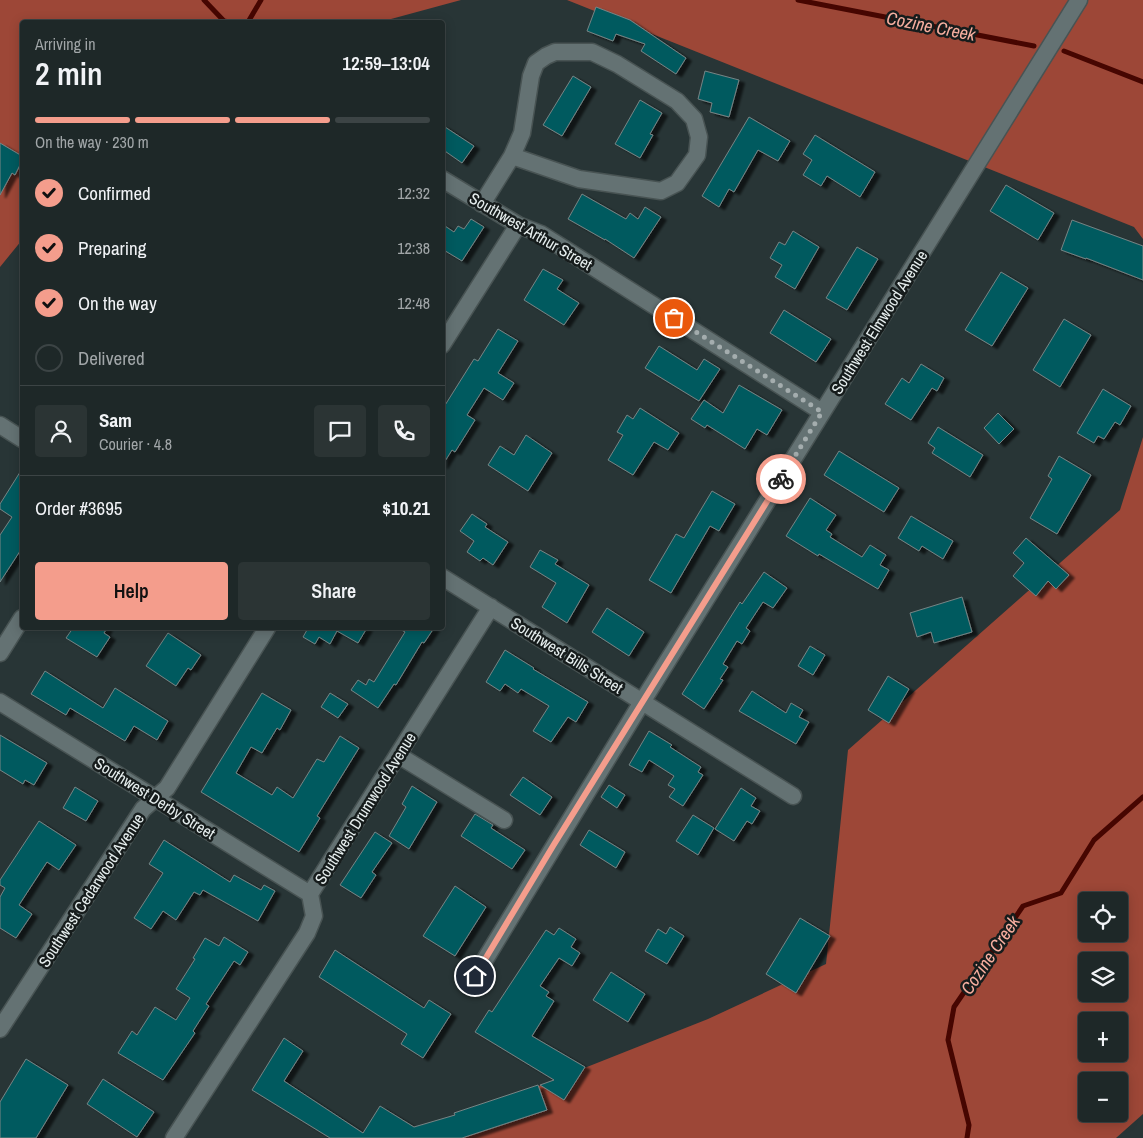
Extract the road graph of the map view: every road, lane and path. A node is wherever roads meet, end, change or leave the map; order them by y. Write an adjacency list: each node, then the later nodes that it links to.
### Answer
1 (1079, 0): 7 (street, Southwest Elmwood Avenue)
2 (512, 156): 2 (street); 4 (street)
3 (445, 181): 4 (street, Southwest Arthur Street)
4 (482, 204): 5 (street, Southwest Arthur Street)
5 (518, 225): 6 (street); 7 (street, Southwest Arthur Street)
6 (445, 341)
7 (822, 412): 16 (street, Southwest Elmwood Avenue)
8 (0, 425): 9 (street)
9 (20, 437)
10 (445, 579): 11 (street, Southwest Bills Street)
11 (491, 607): 16 (street, Southwest Bills Street); 17 (street, Southwest Drumwood Avenue)
12 (20, 621): 14 (street)
13 (265, 630): 19 (street, Southwest Cedarwood Avenue)
14 (0, 653)
15 (0, 702): 19 (street, Southwest Derby Street)
16 (642, 702): 18 (street, Southwest Bills Street); 22 (street, Southwest Elmwood Avenue)
17 (398, 755): 20 (street); 21 (street, Southwest Drumwood Avenue)
18 (793, 796)
19 (156, 798): 21 (street, Southwest Derby Street); 23 (street, Southwest Cedarwood Avenue)
20 (504, 820)
21 (310, 894): 24 (street, Southwest Drumwood Avenue)
22 (475, 976)
23 (0, 1030)
24 (174, 1138)

